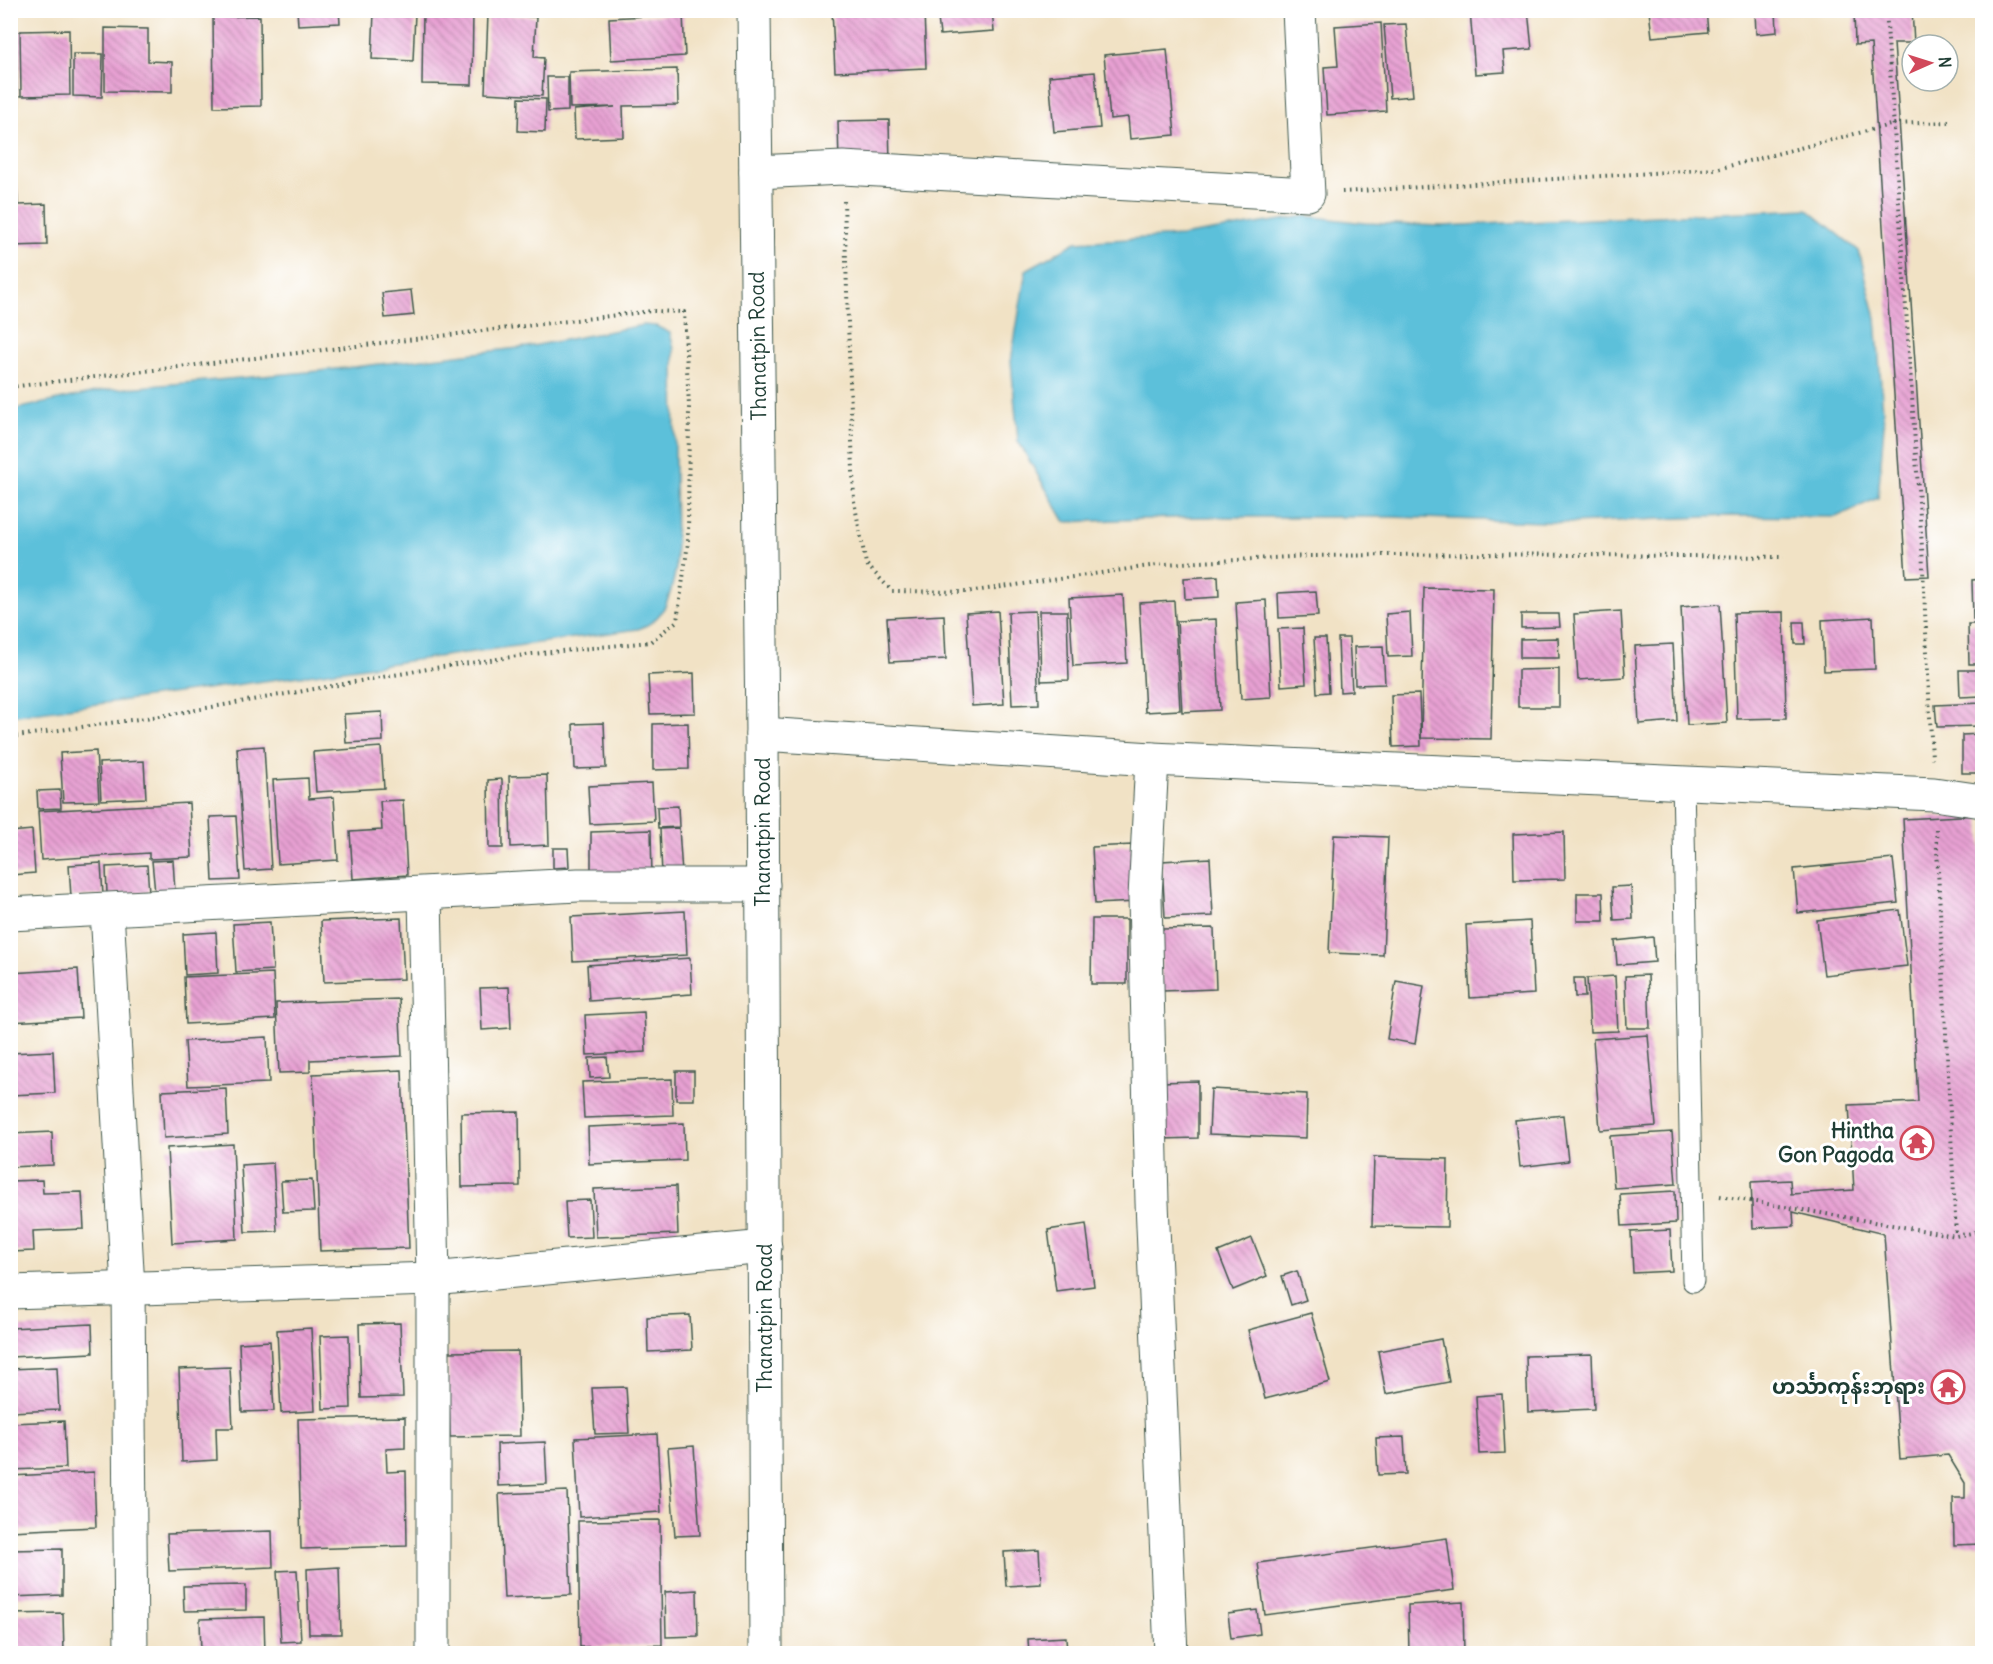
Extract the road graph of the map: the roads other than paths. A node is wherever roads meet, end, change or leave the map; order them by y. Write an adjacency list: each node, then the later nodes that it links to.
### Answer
1 (754, 10): 3 (street, Thanatpin Road)
2 (1299, 10): 3 (street)
3 (756, 172): 4 (street, Thanatpin Road)
4 (762, 734): 5 (street); 8 (street, Thanatpin Road)
5 (1152, 759): 6 (street); 20 (street)
6 (1683, 781): 7 (street); 14 (lane)
7 (1983, 801)
8 (763, 885): 9 (street); 12 (street, Thanatpin Road)
9 (425, 895): 10 (street); 13 (street)
10 (107, 910): 11 (street); 15 (street)
11 (10, 914)
12 (765, 1247): 13 (street); 19 (street, Thanatpin Road)
13 (433, 1279): 15 (street); 18 (street)
14 (1693, 1281)
15 (128, 1288): 16 (street); 17 (street)
16 (10, 1292)
17 (131, 1653)
18 (433, 1653)
19 (766, 1653)
20 (1171, 1653)

